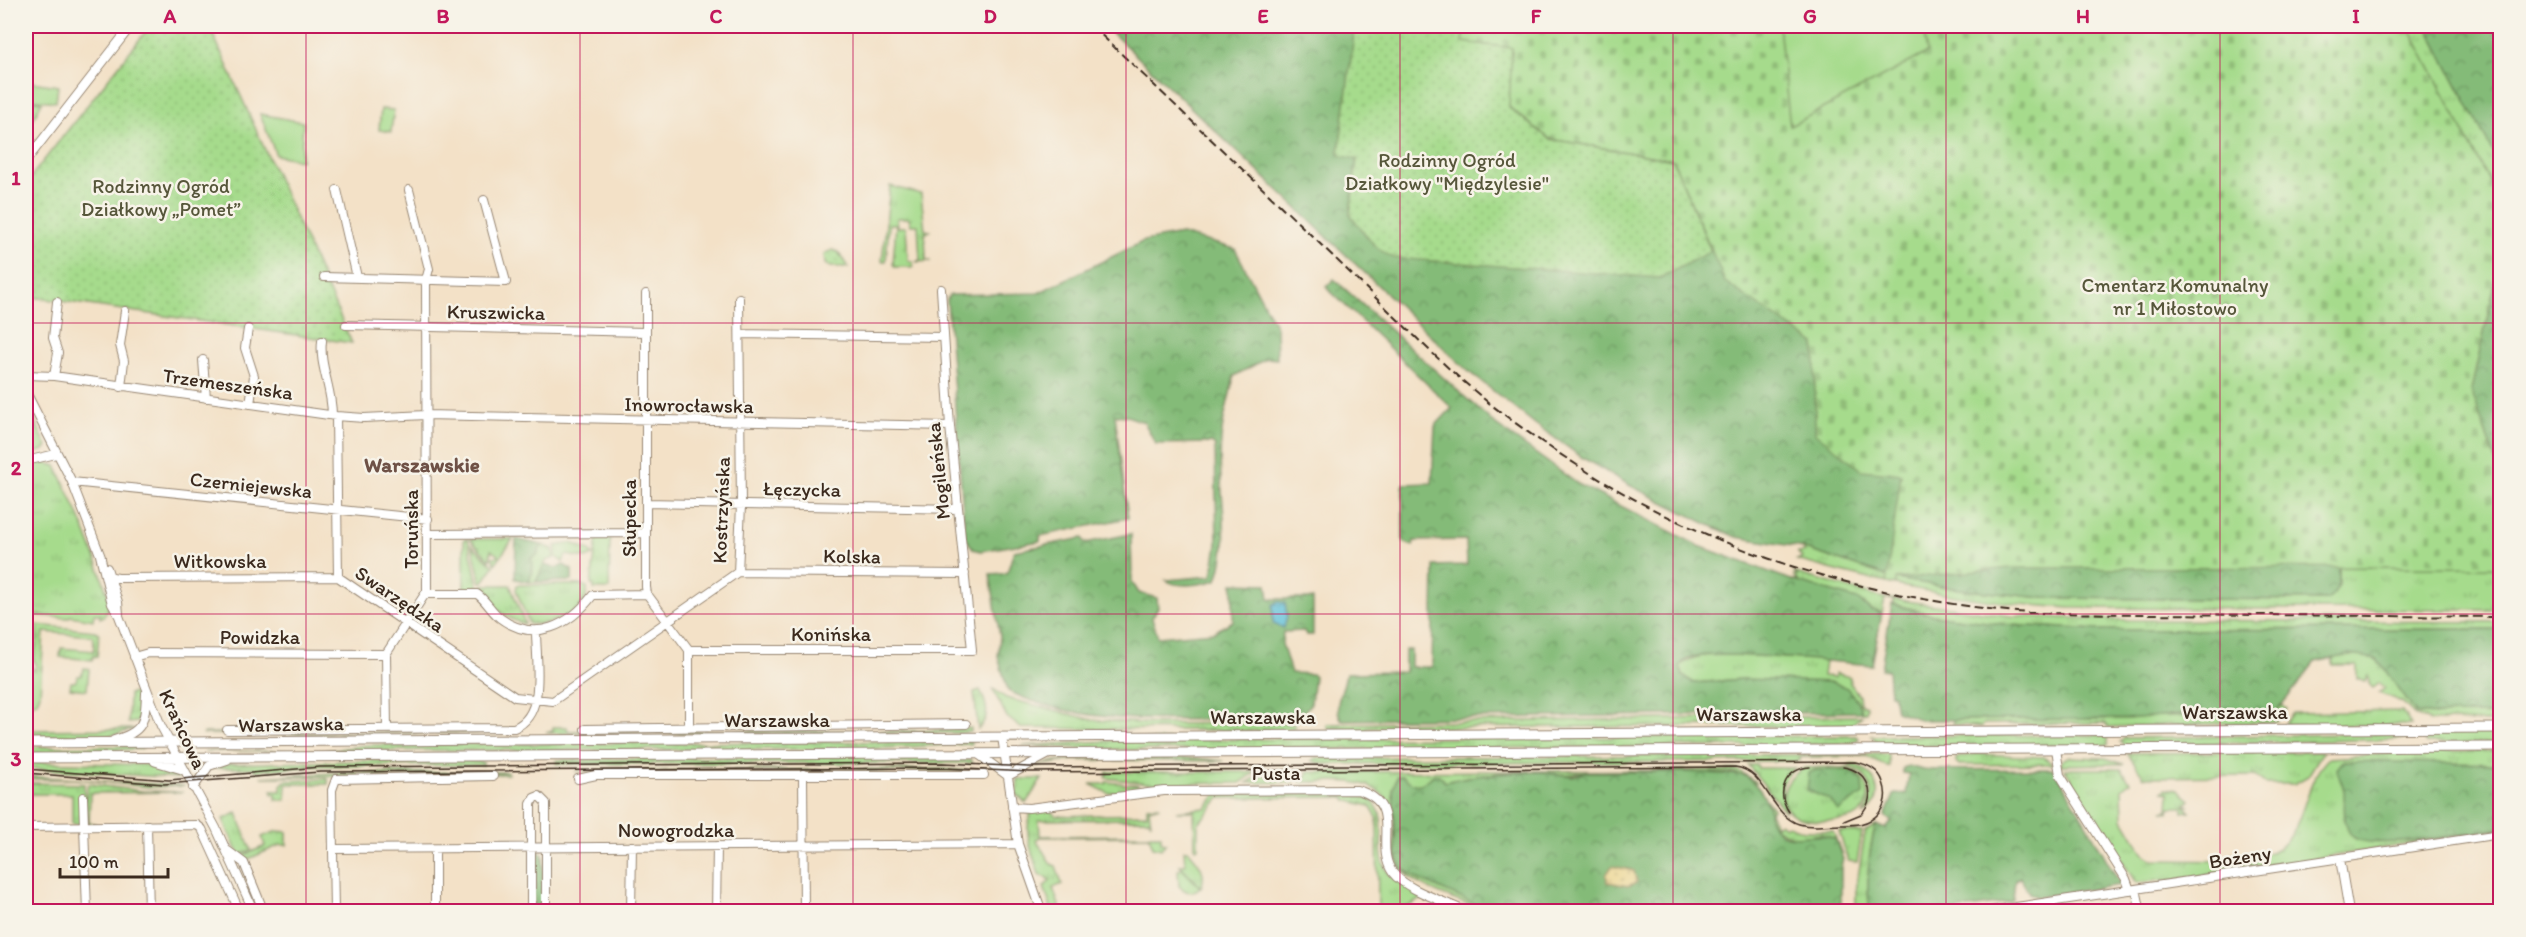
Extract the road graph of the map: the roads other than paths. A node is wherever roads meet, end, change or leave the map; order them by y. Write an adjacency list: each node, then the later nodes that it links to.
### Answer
1 (131, 26): 2 (street)
2 (26, 161)
3 (337, 190): 7 (street)
4 (409, 190): 8 (street, Toruńska)
5 (484, 200): 8 (street)
6 (324, 277): 7 (street)
7 (357, 277): 8 (street)
8 (426, 280): 15 (street, Toruńska)
9 (941, 289): 19 (street, Mogileńska)
10 (646, 294): 17 (street, Słupecka)
11 (739, 298): 18 (street, Kostrzyńska)
12 (57, 302): 23 (street)
13 (124, 311): 24 (street)
14 (346, 325): 15 (street, Kruszwicka)
15 (427, 327): 17 (street, Kruszwicka); 28 (street, Toruńska)
16 (248, 329): 27 (street)
17 (645, 332): 30 (street, Słupecka)
18 (740, 334): 19 (street); 31 (street, Kostrzyńska)
19 (944, 337): 32 (street, Mogileńska)
20 (322, 341): 29 (street, Swarzędzka)
21 (203, 360): 26 (street)
22 (26, 375): 23 (street, Trzemeszeńska)
23 (54, 376): 24 (street, Trzemeszeńska)
24 (121, 387): 26 (street, Trzemeszeńska)
25 (26, 392): 33 (street, Krańcowa)
26 (206, 398): 27 (street, Trzemeszeńska)
27 (250, 404): 29 (street, Trzemeszeńska)
28 (426, 415): 29 (street, Trzemeszeńska); 30 (street, Inowrocławska); 40 (street, Toruńska)
29 (334, 416): 39 (street, Swarzędzka)
30 (646, 420): 31 (street, Inowrocławska); 36 (street, Słupecka)
31 (740, 422): 32 (street, Inowrocławska); 37 (street, Kostrzyńska)
32 (950, 426): 38 (street, Mogileńska)
33 (57, 454): 34 (street); 35 (street, Krańcowa)
34 (26, 461)
35 (72, 482): 39 (street, Czerniejewska); 45 (street, Krańcowa)
36 (646, 502): 37 (street, Łęczycka); 41 (street, Słupecka)
37 (741, 505): 38 (street, Łęczycka); 43 (street, Kostrzyńska)
38 (958, 509): 44 (street, Mogileńska)
39 (337, 510): 40 (street, Czerniejewska); 46 (street, Swarzędzka)
40 (428, 519): 42 (street, Toruńska)
41 (645, 533): 42 (street); 48 (street, Słupecka)
42 (427, 534): 47 (street, Toruńska)
43 (738, 572): 44 (street, Kolska); 49 (street, Kostrzyńska)
44 (965, 574): 53 (street, Mogileńska)
45 (107, 575): 46 (street, Witkowska); 55 (street, Krańcowa)
46 (338, 577): 50 (street, Swarzędzka)
47 (426, 594): 50 (street, Toruńska); 51 (street)
48 (647, 594): 49 (street); 51 (street)
49 (667, 620): 52 (street); 58 (street, Kostrzyńska)
50 (405, 623): 54 (street, Toruńska); 57 (street, Swarzędzka)
51 (536, 631): 57 (street)
52 (689, 650): 53 (street, Konińska); 60 (street)
53 (972, 650)
54 (386, 654): 55 (street, Powidzka); 62 (street)
55 (134, 657): 56 (street, Krańcowa)
56 (146, 688): 68 (street, Krańcowa); 70 (street)
57 (536, 700): 58 (street, Swarzędzka); 62 (street, Warszawska)
58 (553, 701)
59 (966, 724): 60 (street, Warszawska)
60 (689, 728): 63 (street, Warszawska)
61 (2500, 728): 64 (main road, Warszawska)
62 (387, 729): 65 (street, Warszawska)
63 (585, 729)
64 (2418, 729): 66 (main road, Warszawska); 73 (main road)
65 (227, 730)
66 (2124, 730): 67 (main road, Warszawska); 76 (main road)
67 (1002, 737): 71 (main road, Warszawska); 78 (street)
68 (169, 742): 71 (main road, Warszawska); 72 (main road, Warszawska); 81 (street, Krańcowa)
69 (26, 743): 70 (main road, Warszawska)
70 (103, 743): 72 (main road, Warszawska)
71 (201, 743): 81 (main road)
72 (145, 746): 80 (main road)
73 (2418, 747): 74 (main road, Warszawska); 76 (main road, Warszawska)
74 (2500, 747)
75 (2056, 749): 76 (main road, Warszawska); 79 (main road, Warszawska); 107 (street)
76 (2115, 749)
77 (975, 752): 78 (main road, Warszawska); 82 (main road, Warszawska); 88 (street)
78 (1005, 752): 79 (main road, Warszawska); 88 (street)
79 (1052, 753): 88 (street, Warszawska)
80 (132, 757): 81 (main road, Warszawska); 83 (main road, Warszawska); 84 (main road)
81 (176, 757): 82 (main road, Warszawska); 84 (street, Krańcowa)
82 (239, 757): 90 (street)
83 (26, 758)
84 (182, 769): 90 (street, Krańcowa)
85 (803, 774): 86 (street); 89 (street); 100 (street)
86 (984, 774)
87 (493, 776): 101 (street)
88 (1008, 776): 92 (street)
89 (578, 779)
90 (193, 788): 105 (street, Krańcowa)
91 (83, 797): 94 (street)
92 (1012, 807): 97 (street); 122 (street, Pusta)
93 (147, 825): 94 (street); 110 (street); 111 (street)
94 (84, 826): 95 (street); 109 (street)
95 (26, 827)
96 (2500, 834): 106 (street, Bożeny)
97 (1018, 844): 100 (street, Nowogrodzka); 121 (street)
98 (632, 846): 99 (street, Nowogrodzka); 104 (street, Nowogrodzka); 118 (street)
99 (717, 846): 100 (street, Nowogrodzka); 119 (street)
100 (804, 847): 120 (street)
101 (333, 849): 102 (street, Nowogrodzka); 114 (street)
102 (435, 849): 103 (street, Nowogrodzka); 115 (street)
103 (532, 849): 104 (street, Nowogrodzka); 104 (street); 116 (street)
104 (546, 849): 117 (street)
105 (228, 851): 112 (street, Krańcowa); 113 (street, Krańcowa)
106 (2340, 859): 107 (street, Bożeny); 125 (street)
107 (2133, 890): 108 (street, Bożeny); 124 (street)
108 (2023, 909): 123 (street, Bożeny)
109 (87, 912)
110 (149, 912)
111 (240, 912)
112 (254, 912)
113 (264, 912)
114 (334, 912)
115 (435, 912)
116 (531, 912)
117 (546, 912)
118 (632, 912)
119 (716, 912)
120 (804, 912)
121 (1042, 912)
122 (1467, 912)
123 (1983, 912)
124 (2141, 912)
125 (2349, 912)

